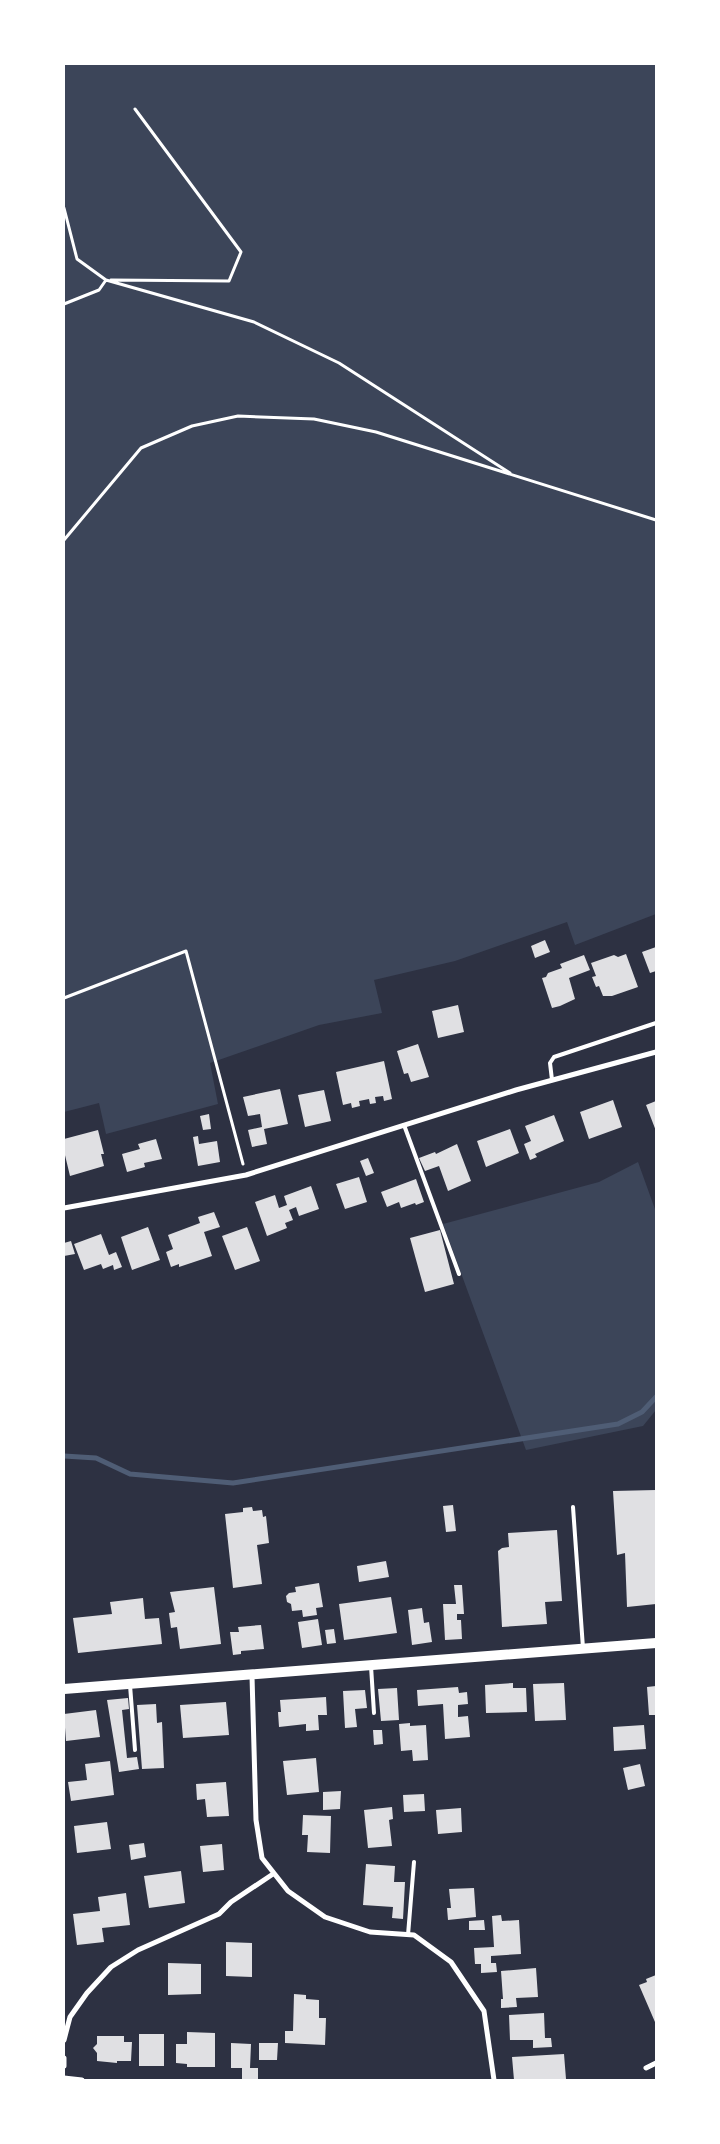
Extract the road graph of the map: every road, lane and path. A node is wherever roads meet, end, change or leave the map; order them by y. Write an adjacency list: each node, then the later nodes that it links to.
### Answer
1 (136, 109): 3 (path)
2 (64, 208): 3 (path)
3 (106, 280): 4 (path); 5 (path)
4 (64, 304)
5 (514, 475): 6 (path); 7 (path)
6 (656, 520)
7 (64, 540)
8 (64, 998): 13 (path)
9 (656, 1023): 11 (lane)
10 (656, 1052): 11 (street)
11 (552, 1080): 12 (street)
12 (404, 1125): 13 (street); 15 (lane)
13 (246, 1175): 14 (street)
14 (64, 1208)
15 (459, 1274)
16 (572, 1507): 18 (lane)
17 (656, 1643): 18 (main road)
18 (583, 1648): 19 (main road)
19 (371, 1666): 20 (main road); 23 (lane)
20 (252, 1676): 21 (main road); 26 (street)
21 (130, 1683): 22 (main road); 24 (lane)
22 (64, 1689)
23 (374, 1713)
24 (135, 1750)
25 (414, 1862): 27 (lane)
26 (274, 1874): 27 (street); 28 (street)
27 (408, 1935): 35 (street)
28 (64, 2040)
29 (64, 2058): 31 (street)
30 (656, 2063): 32 (street)
31 (64, 2066)
32 (646, 2068)
33 (64, 2078): 34 (street)
34 (82, 2080)
35 (494, 2080)

